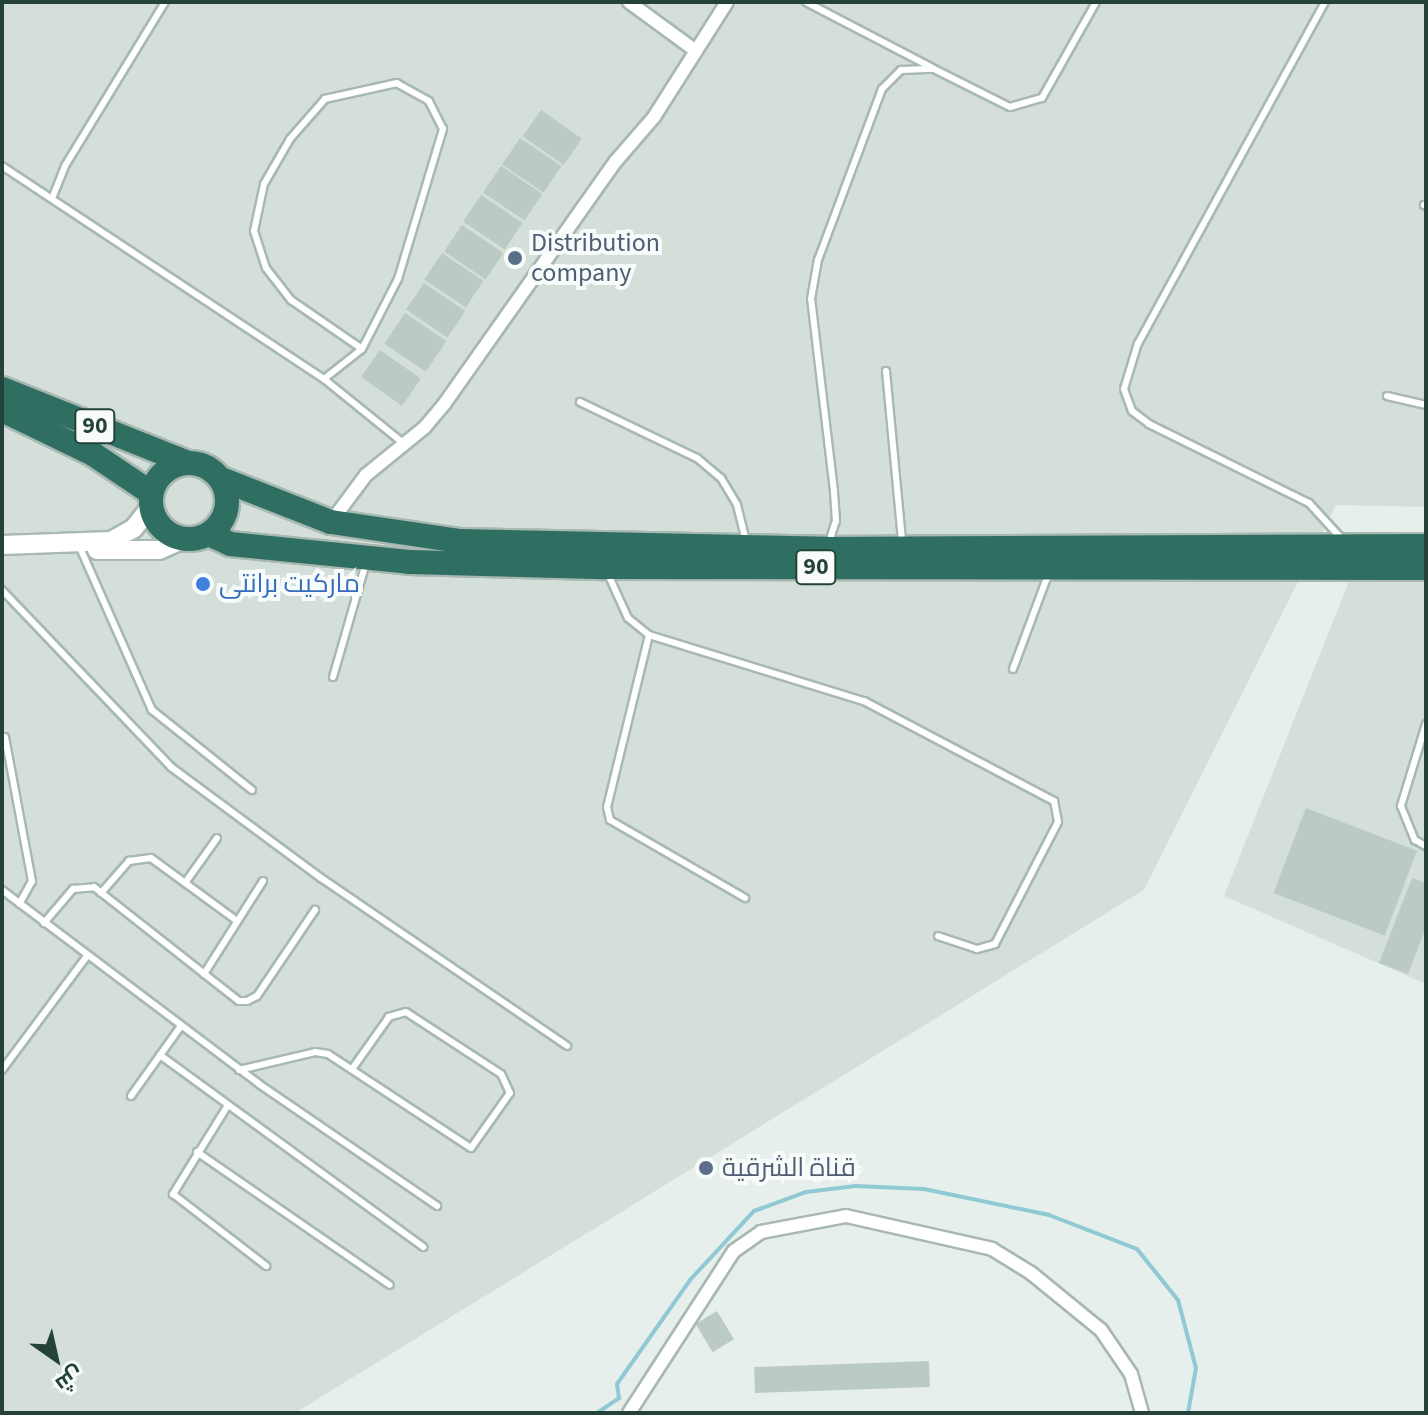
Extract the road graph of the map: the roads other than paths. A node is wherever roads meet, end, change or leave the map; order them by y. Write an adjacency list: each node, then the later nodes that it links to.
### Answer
1 (165, 2): 10 (lane)
2 (629, 2): 7 (street)
3 (727, 2): 7 (street)
4 (806, 2): 8 (lane)
5 (1096, 2): 8 (lane)
6 (1325, 2): 28 (lane)
7 (696, 51): 19 (street)
8 (934, 69): 31 (lane)
9 (2, 166): 10 (lane)
10 (53, 196): 13 (lane)
11 (362, 349): 11 (lane); 13 (lane)
12 (886, 371): 32 (lane)
13 (324, 379): 19 (lane)
14 (2, 389): 20 (highway, 90)
15 (1387, 396): 17 (lane)
16 (580, 402): 30 (lane)
17 (1426, 405)
18 (2, 410): 22 (highway, 90)
19 (403, 444): 23 (street)
20 (188, 463): 21 (highway, 90); 22 (highway)
21 (221, 479): 23 (highway, 90); 24 (highway)
22 (151, 500): 25 (highway, 90); 27 (street)
23 (331, 522): 30 (highway, 90)
24 (209, 534): 25 (highway, 90); 34 (highway, 90)
25 (184, 539): 33 (street)
26 (2, 545): 27 (street)
27 (39, 546): 33 (street)
28 (1346, 546): 29 (highway, 90); 32 (highway, 90)
29 (1426, 546)
30 (747, 549): 31 (highway, 90)
31 (827, 549): 32 (highway, 90)
32 (903, 549)
33 (81, 550): 44 (lane)
34 (369, 556): 35 (highway, 90); 41 (lane)
35 (605, 567): 36 (highway, 90); 39 (lane)
36 (1051, 567): 37 (highway, 90); 40 (lane)
37 (1426, 568)
38 (2, 590): 60 (lane)
39 (649, 635): 51 (lane); 56 (lane)
40 (1013, 669)
41 (333, 677)
42 (1426, 724): 46 (lane)
43 (5, 737): 52 (lane)
44 (252, 790)
45 (217, 838): 48 (lane)
46 (1426, 846)
47 (263, 881): 54 (lane)
48 (185, 883): 50 (lane); 54 (lane)
49 (2, 890): 52 (lane)
50 (101, 893): 55 (lane); 58 (lane)
51 (745, 898)
52 (19, 904): 55 (lane)
53 (315, 910): 58 (lane)
54 (237, 921): 58 (lane)
55 (44, 923): 57 (lane)
56 (938, 936)
57 (87, 956): 59 (lane); 63 (lane)
58 (204, 974)
59 (181, 1026): 61 (lane); 64 (lane)
60 (567, 1046)
61 (160, 1055): 65 (lane); 66 (lane)
62 (352, 1069): 62 (lane); 64 (lane)
63 (2, 1070)
64 (239, 1070): 68 (lane)
65 (131, 1096)
66 (228, 1105): 67 (lane); 69 (lane)
67 (197, 1152): 70 (lane); 71 (lane)
68 (437, 1206)
69 (423, 1247)
70 (266, 1266)
71 (390, 1285)
72 (629, 1413): 73 (street)
73 (1142, 1413)

